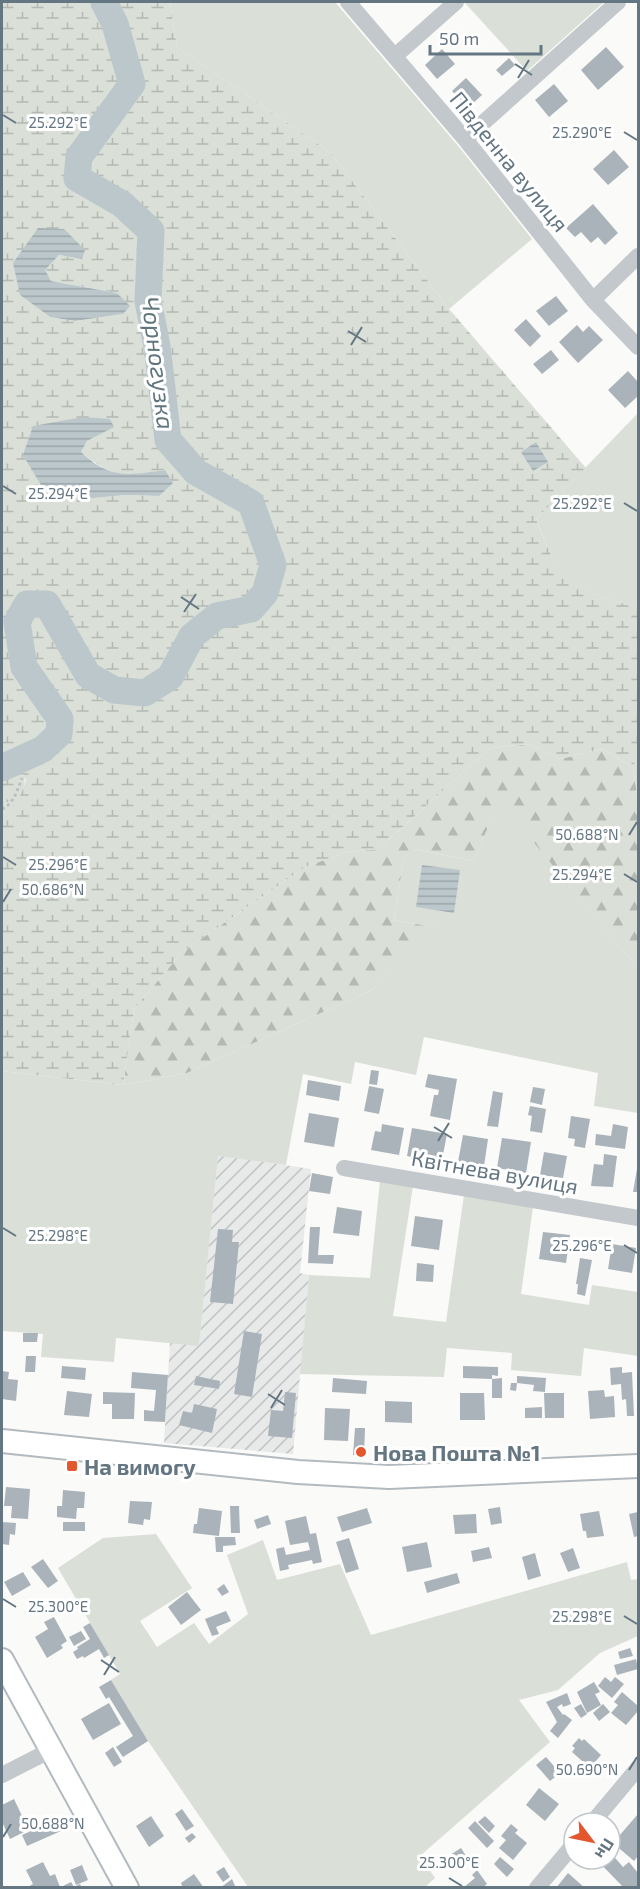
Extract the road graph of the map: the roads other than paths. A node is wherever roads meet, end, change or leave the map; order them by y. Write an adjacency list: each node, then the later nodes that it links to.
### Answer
1 (348, 2): 4 (street, Південна вулиця)
2 (456, 2): 4 (street)
3 (618, 2): 5 (street)
4 (395, 56): 5 (street, Південна вулиця)
5 (465, 139): 7 (street, Південна вулиця)
6 (639, 256): 7 (street)
7 (593, 300): 8 (street, Південна вулиця)
8 (639, 347)
9 (344, 1168): 10 (street, Квітнева вулиця)
10 (639, 1218)
11 (2, 1441): 12 (main road)
12 (639, 1466)
13 (2, 1660): 14 (main road)
14 (51, 1750): 16 (street); 19 (main road)
15 (639, 1768): 17 (street)
16 (2, 1775)
17 (602, 1811)
18 (562, 1858): 20 (street)
19 (126, 1887)
20 (537, 1887)

